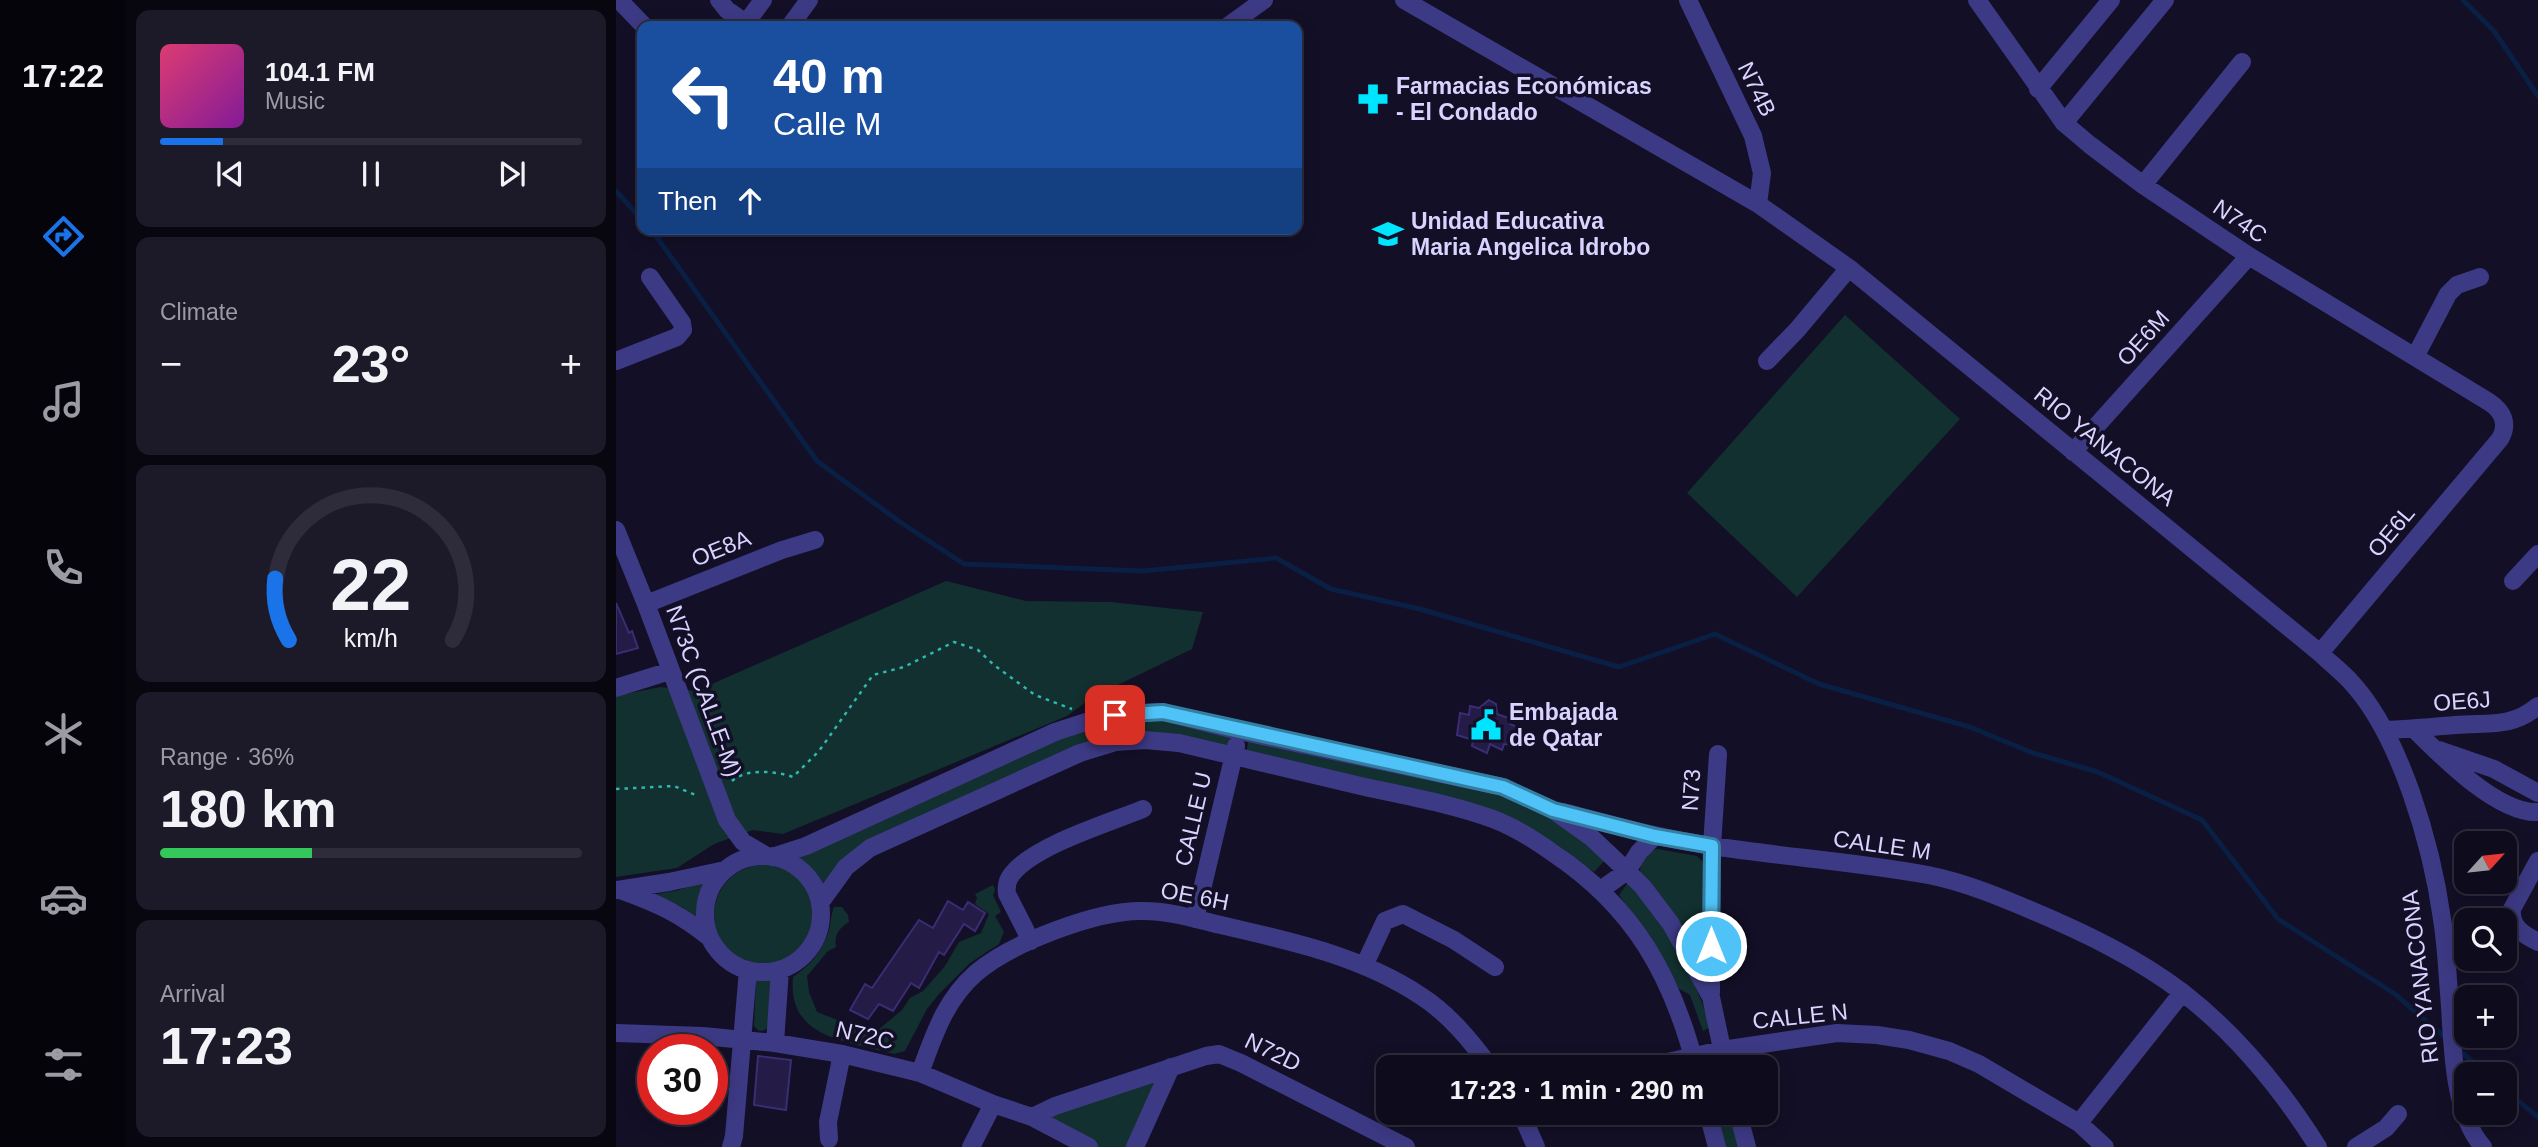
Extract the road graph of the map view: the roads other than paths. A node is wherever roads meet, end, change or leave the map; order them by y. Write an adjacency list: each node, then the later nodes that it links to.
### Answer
1 (619, 0): 11 (street)
2 (763, 0): 13 (street)
3 (809, 0): 14 (street)
4 (1264, 0): 15 (street)
5 (1404, 0): 20 (street, RIO YANACONA)
6 (1688, 0): 20 (street, N74B)
7 (2111, 0): 17 (street)
8 (2165, 0): 18 (street)
9 (1979, 1): 17 (street, N74C)
10 (723, 5): 12 (street)
11 (639, 21)
12 (744, 21)
13 (750, 21)
14 (794, 21)
15 (1235, 21)
16 (2242, 62): 19 (street)
17 (2038, 89): 18 (street, N74C)
18 (2064, 123): 19 (street, N74C)
19 (2143, 185): 21 (street, N74C)
20 (1758, 204): 22 (street, RIO YANACONA)
21 (2249, 256): 25 (street, N74C); 29 (street, OE6M)
22 (1849, 268): 27 (street); 29 (street, RIO YANACONA)
23 (650, 276): 26 (street)
24 (2480, 277): 25 (street)
25 (2416, 357): 28 (street, N74C)
26 (616, 361)
27 (1767, 361)
28 (2500, 439): 35 (street, OE6L)
29 (2073, 452): 35 (street, RIO YANACONA)
30 (616, 530): 34 (street, N73C (CALLE-M))
31 (815, 540): 34 (street, OE8A)
32 (2538, 554): 33 (street)
33 (2513, 581)
34 (646, 604): 36 (street, N73C (CALLE-M))
35 (2320, 653): 40 (street, RIO YANACONA)
36 (670, 671): 37 (street); 49 (street, N73C (CALLE-M))
37 (616, 688)
38 (2538, 706): 39 (street, OE6J)
39 (2414, 729): 40 (street, OE6J); 42 (street)
40 (2384, 730): 98 (street, RIO YANACONA)
41 (1239, 731): 44 (street, CALLE U); 47 (street); 52 (street)
42 (2432, 748): 45 (street); 48 (street)
43 (1718, 754): 51 (street, N73)
44 (1234, 757): 56 (street); 58 (street); 59 (street, CALLE U)
45 (2538, 793)
46 (1143, 809): 61 (street)
47 (1553, 810): 50 (street, CALLE M); 55 (street)
48 (2538, 812)
49 (727, 820): 52 (street, N73C (CALLE-M)); 54 (street)
50 (1655, 836): 51 (street, CALLE M); 55 (street)
51 (1712, 846): 67 (street, CALLE M); 68 (street, N73)
52 (768, 856): 54 (street); 58 (street)
53 (2538, 862): 62 (street)
54 (729, 867): 57 (street); 60 (street)
55 (1628, 870): 56 (street); 68 (street)
56 (1602, 889): 74 (street)
57 (618, 890): 60 (street)
58 (820, 903): 66 (street)
59 (1195, 919): 61 (street, OE 6H); 63 (street, OE 6H)
60 (710, 938): 65 (street)
61 (1031, 941): 78 (street, OE 6H)
62 (2538, 942)
63 (1364, 966): 64 (street); 73 (street, OE 6H)
64 (1495, 967)
65 (748, 970): 66 (street); 70 (street)
66 (780, 970): 71 (street)
67 (2182, 993): 82 (street); 96 (street, CALLE M)
68 (1711, 997): 75 (street)
69 (616, 1033): 70 (street, N72C)
70 (743, 1040): 71 (street, N72C); 87 (street)
71 (775, 1043): 72 (street, N72C)
72 (842, 1054): 78 (street, N72C); 86 (street)
73 (1481, 1055)
74 (1692, 1055)
75 (1723, 1055)
76 (1741, 1055): 82 (street, CALLE N)
77 (1171, 1067): 81 (street, N72D); 90 (street); 91 (street, N72D)
78 (920, 1073): 79 (street, N72C)
79 (993, 1104): 81 (street, N72C); 88 (street)
80 (2398, 1114): 97 (street)
81 (1032, 1117): 89 (street, N72C)
82 (2079, 1123): 95 (street, CALLE N)
83 (1526, 1125): 92 (street)
84 (1711, 1125): 93 (street)
85 (1741, 1125): 94 (street)
86 (829, 1139)
87 (733, 1142)
88 (971, 1147)
89 (1088, 1147)
90 (1135, 1147)
91 (1406, 1147)
92 (1536, 1147)
93 (1717, 1147)
94 (1747, 1147)
95 (2105, 1147)
96 (2318, 1147)
97 (2356, 1147)
98 (2483, 1147)

